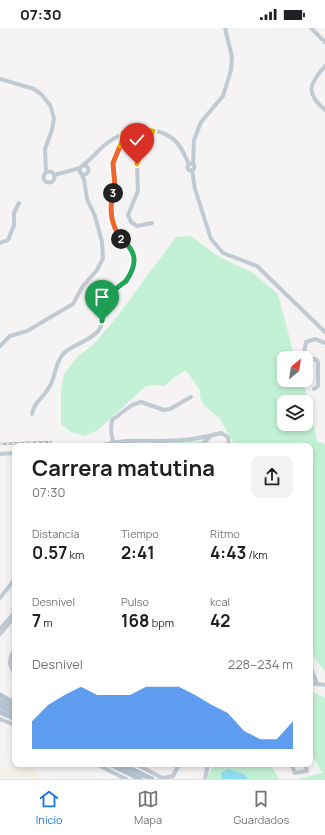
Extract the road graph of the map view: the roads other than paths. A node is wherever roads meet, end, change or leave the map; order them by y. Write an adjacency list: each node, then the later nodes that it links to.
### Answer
1 (225, 28): 10 (street)
2 (311, 28): 3 (street)
3 (325, 42)
4 (325, 66): 6 (street)
5 (0, 79): 11 (street)
6 (325, 110)
7 (153, 131): 8 (street); 10 (street); 15 (street)
8 (123, 133): 9 (street); 22 (street)
9 (91, 160): 11 (street); 12 (street)
10 (191, 164): 17 (street)
11 (80, 170): 12 (street); 12 (street); 13 (street)
12 (88, 171): 13 (street)
13 (84, 179): 19 (street)
14 (19, 203): 16 (street)
15 (152, 223)
16 (0, 243)
17 (325, 332)
18 (325, 343): 20 (street)
19 (0, 346)
20 (314, 389)
21 (191, 397): 27 (street)
22 (32, 414)
23 (210, 436): 25 (street); 32 (street); 33 (street)
24 (147, 440): 26 (street); 28 (street); 29 (street)
25 (170, 440): 26 (street); 31 (street)
26 (159, 441): 30 (street)
27 (111, 443)
28 (120, 443)
29 (151, 443)
30 (156, 443)
31 (167, 443)
32 (203, 443)
33 (230, 443)
34 (12, 453): 35 (street)
35 (0, 454)
36 (12, 583): 37 (street)
37 (0, 598)
38 (12, 615): 40 (street)
39 (12, 620): 41 (street)
40 (0, 629)
41 (0, 634)
42 (12, 654): 43 (street)
43 (12, 668)
44 (313, 674): 46 (street)
45 (313, 683): 46 (street)
46 (317, 683): 47 (street)
47 (325, 685)
48 (0, 695): 50 (main road)
49 (0, 701): 52 (main road)
50 (12, 702)
51 (0, 706): 54 (main road)
52 (12, 707)
53 (0, 712): 55 (main road)
54 (12, 712)
55 (12, 718)
56 (0, 719): 57 (street)
57 (12, 724)
58 (102, 767): 66 (street)
59 (116, 767): 67 (main road)
60 (126, 767): 68 (main road)
61 (141, 767): 69 (street)
62 (178, 767): 69 (street)
63 (207, 767): 70 (street)
64 (292, 767): 65 (street)
65 (306, 767)
66 (126, 779)
67 (140, 779)
68 (152, 779)
69 (162, 779)
70 (205, 779)

